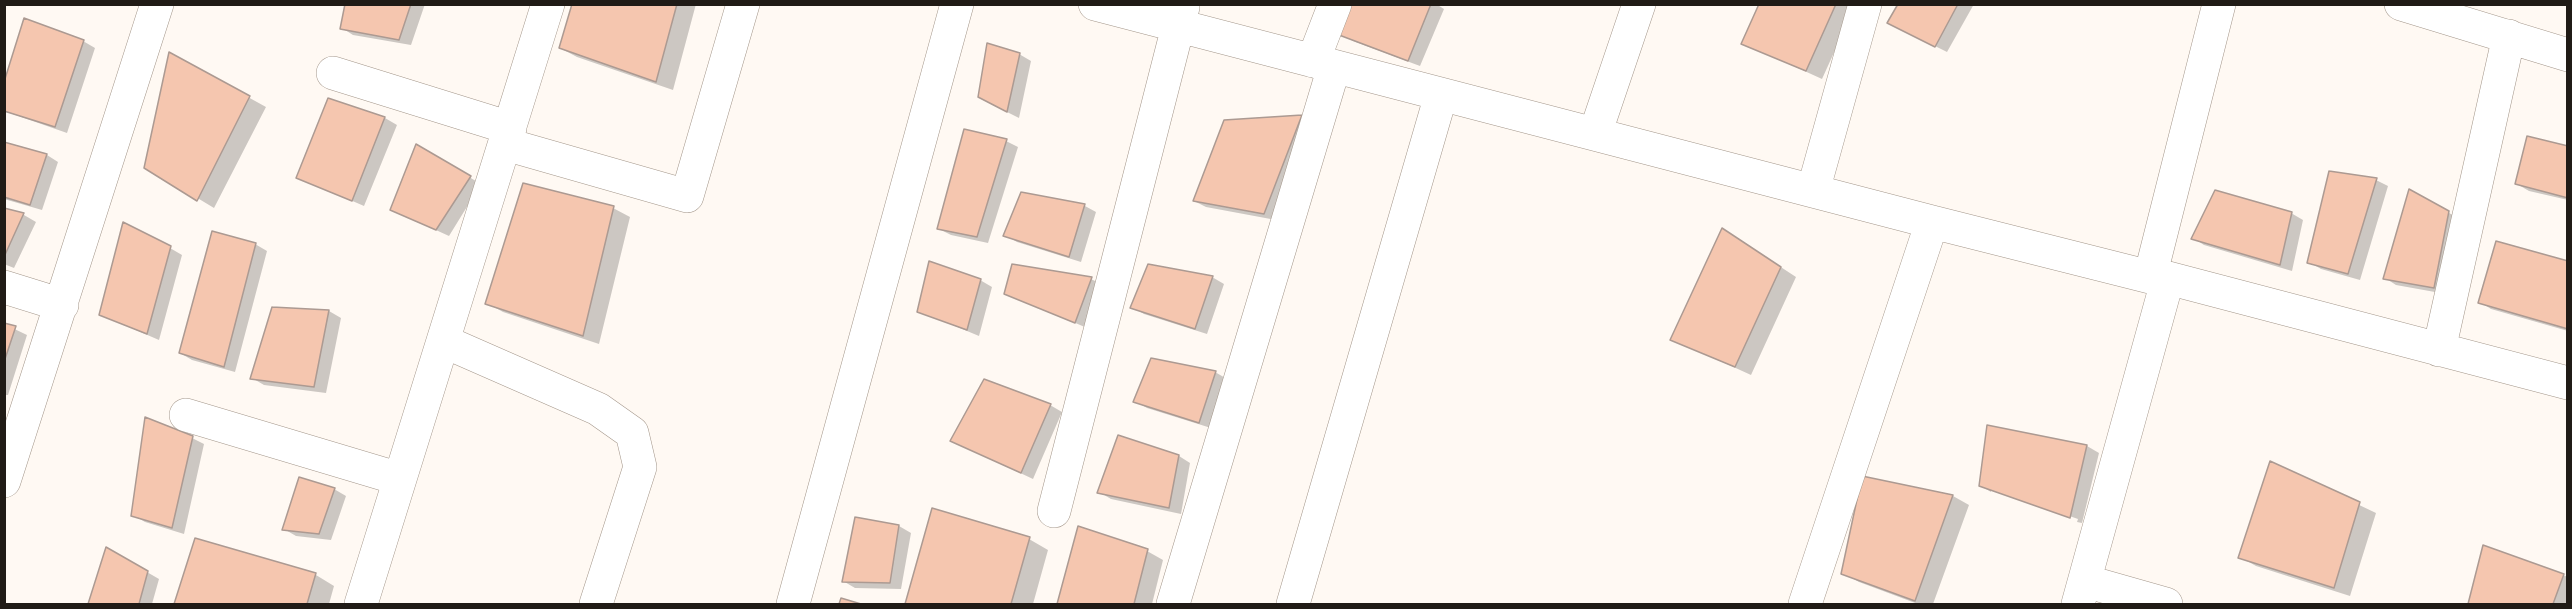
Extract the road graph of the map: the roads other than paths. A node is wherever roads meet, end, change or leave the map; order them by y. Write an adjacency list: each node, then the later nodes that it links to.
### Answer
1 (157, 4): 23 (street)
2 (548, 4): 18 (street)
3 (743, 4): 18 (street)
4 (957, 4): 34 (street)
5 (1095, 4): 11 (street)
6 (1335, 4): 14 (street)
7 (1639, 4): 17 (street)
8 (1865, 4): 19 (street)
9 (2219, 4): 21 (street)
10 (2401, 4): 12 (street)
11 (1180, 15): 14 (street); 30 (street)
12 (2509, 36): 13 (street); 25 (street)
13 (2568, 55)
14 (1324, 64): 16 (street); 35 (street)
15 (333, 73): 18 (street)
16 (1441, 95): 17 (street); 36 (street)
17 (1595, 134): 19 (street)
18 (507, 136): 24 (street)
19 (1813, 191): 20 (street)
20 (1932, 222): 21 (street); 37 (street)
21 (2159, 278): 25 (street); 31 (street)
22 (4, 287): 23 (street)
23 (62, 306): 29 (street)
24 (443, 341): 28 (street); 33 (street)
25 (2439, 350): 26 (street)
26 (2568, 384)
27 (186, 415): 28 (street)
28 (400, 479): 32 (street)
29 (4, 481)
30 (1054, 511)
31 (2082, 593): 38 (street)
32 (362, 604)
33 (596, 604)
34 (792, 604)
35 (1173, 604)
36 (1293, 604)
37 (1805, 604)
38 (2166, 604)

